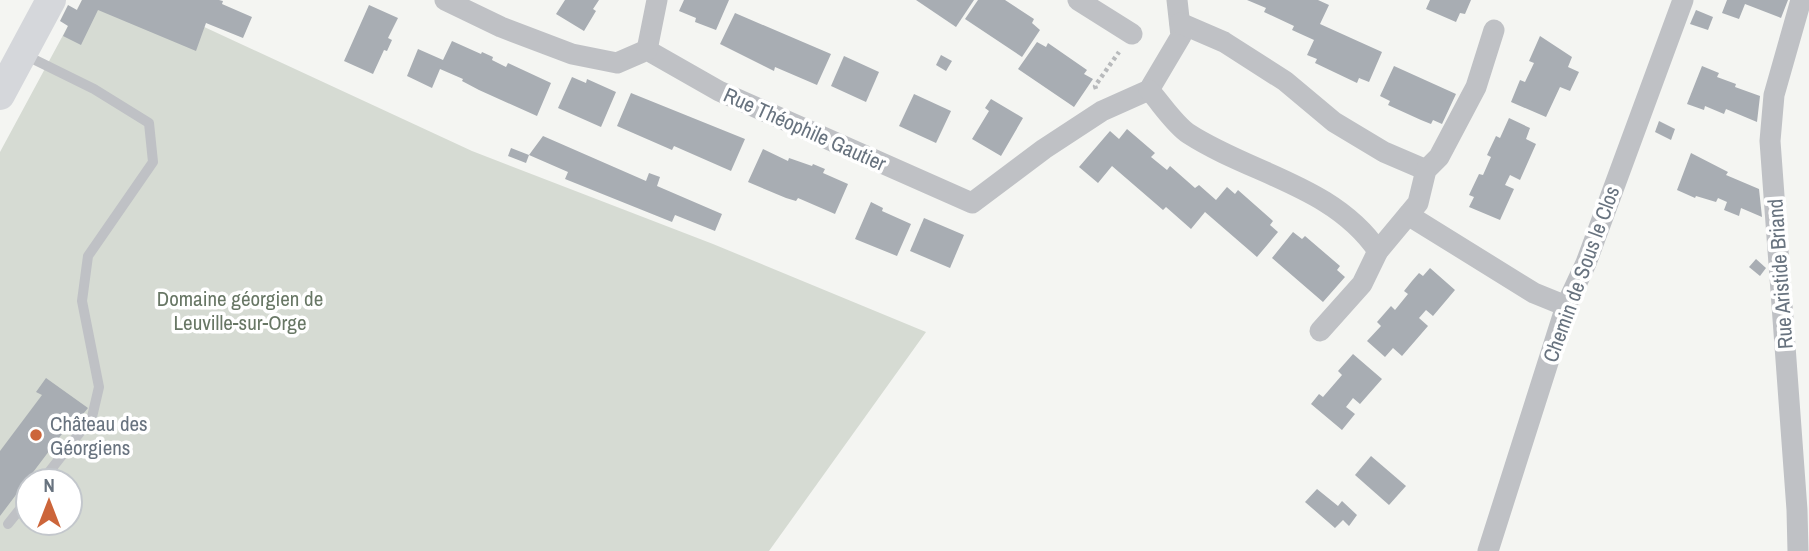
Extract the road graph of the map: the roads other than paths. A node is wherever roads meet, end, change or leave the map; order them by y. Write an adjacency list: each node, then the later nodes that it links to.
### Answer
1 (51, 0): 12 (street)
2 (445, 0): 11 (street)
3 (657, 0): 11 (street)
4 (1078, 0): 10 (street)
5 (1177, 0): 8 (street)
6 (1683, 0): 18 (street, Chemin de Sous le Clos)
7 (1801, 0): 24 (street, Rue Aristide Briand)
8 (1180, 23): 13 (street); 15 (street)
9 (1493, 30): 15 (street)
10 (1132, 34)
11 (647, 50): 13 (street, Rue Théophile Gautier)
12 (23, 54): 14 (street); 20 (lane)
13 (1149, 90): 17 (street)
14 (0, 96)
15 (1426, 170): 16 (street)
16 (1408, 215): 17 (street); 18 (street)
17 (1378, 251): 19 (street)
18 (1566, 306): 23 (street, Chemin de Sous le Clos)
19 (1320, 331)
20 (53, 467)
21 (14, 516): 22 (lane)
22 (8, 524)
23 (1488, 551)
24 (1798, 551)

